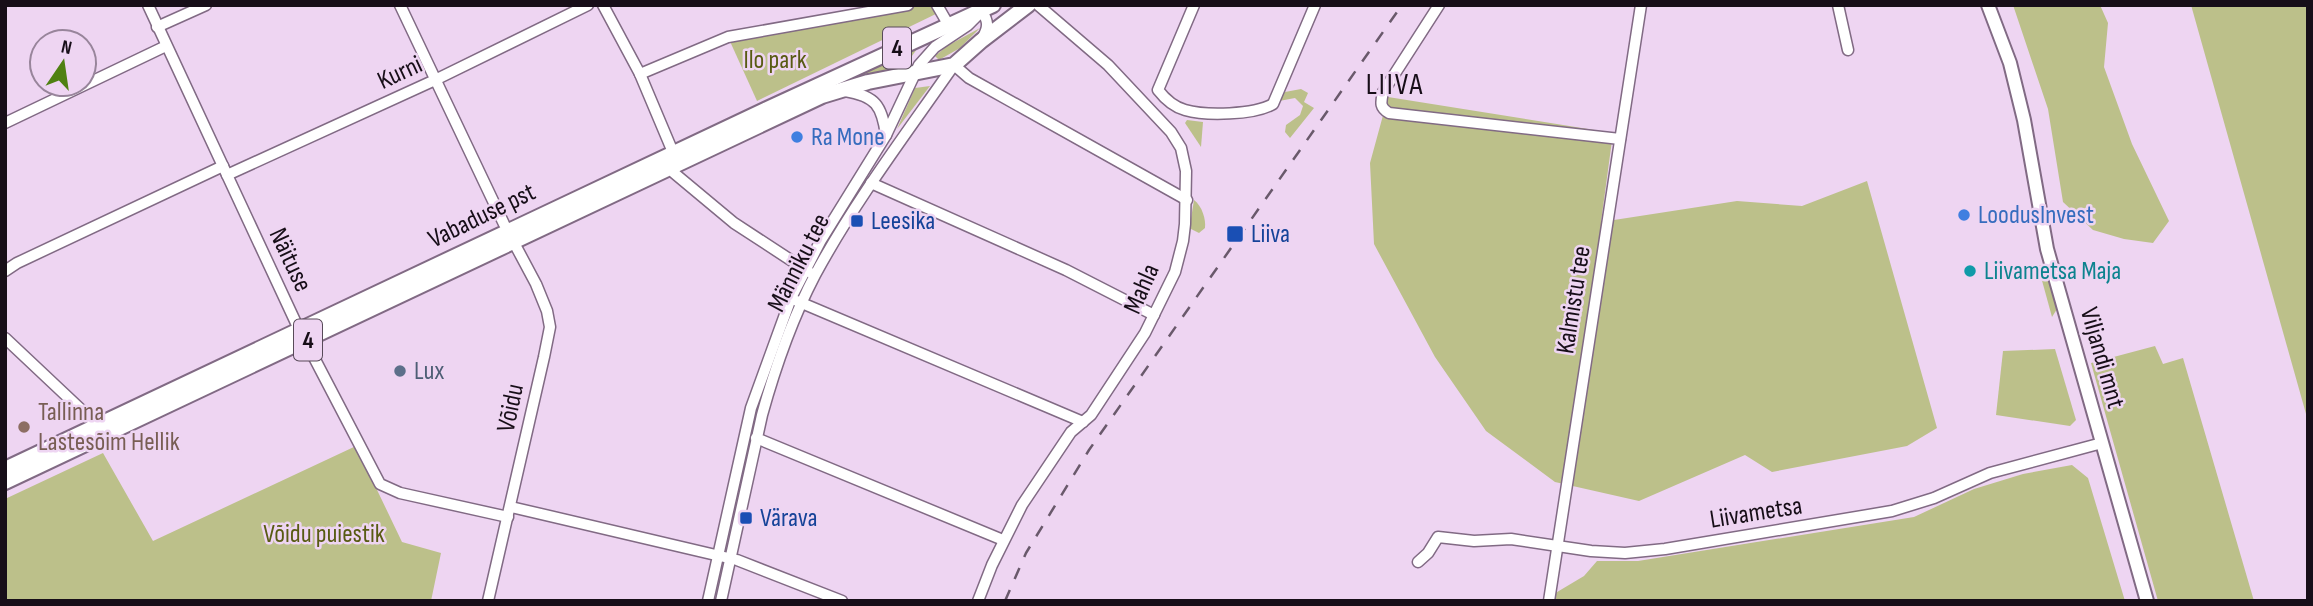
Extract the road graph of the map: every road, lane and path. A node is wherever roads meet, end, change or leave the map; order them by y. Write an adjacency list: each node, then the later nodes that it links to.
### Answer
1 (148, 5): 18 (street, Näituse)
2 (206, 5): 18 (street)
3 (400, 5): 25 (street, Võidu)
4 (588, 5): 25 (street, Kurni)
5 (603, 5): 23 (street)
6 (908, 5): 23 (street)
7 (937, 5): 17 (street)
8 (1028, 5): 19 (highway, Männiku tee / 4)
9 (1038, 5): 34 (street, Mahla)
10 (1194, 5): 11 (street)
11 (1315, 5)
12 (1438, 5): 29 (street)
13 (1641, 5): 29 (street, Kalmistu tee)
14 (1838, 5): 21 (street)
15 (1988, 5): 47 (main road, Viljandi mnt)
16 (987, 8): 17 (highway, Vabaduse pst / 4); 19 (street); 24 (street, Männiku tee)
17 (948, 24): 30 (highway, Vabaduse pst / 4)
18 (158, 27): 20 (street, Näituse)
19 (981, 41): 22 (highway, Männiku tee / 4)
20 (166, 46): 27 (street); 32 (street, Näituse)
21 (1847, 50)
22 (954, 65): 24 (highway, Vabaduse pst / 4); 33 (street, Männiku tee); 34 (street)
23 (640, 74): 30 (street)
24 (914, 74): 26 (highway, Vabaduse pst / 4); 28 (street, Männiku tee)
25 (435, 80): 32 (street, Kurni); 35 (street, Võidu)
26 (838, 90): 28 (street); 30 (highway, Vabaduse pst / 4)
27 (5, 123)
28 (887, 135): 31 (street, Männiku tee)
29 (1620, 139): 52 (street, Kalmistu tee)
30 (674, 162): 35 (highway, Vabaduse pst / 4); 36 (street)
31 (866, 169): 33 (street); 36 (street, Männiku tee)
32 (225, 170): 37 (street, Kurni); 42 (street, Näituse)
33 (871, 183): 38 (street, Männiku tee); 41 (street)
34 (1187, 200): 41 (street, Mahla)
35 (511, 236): 42 (highway, Vabaduse pst / 4); 50 (street, Võidu)
36 (804, 268): 38 (street); 39 (street, Männiku tee)
37 (5, 271)
38 (815, 275): 40 (street, Männiku tee)
39 (791, 298): 40 (street); 53 (street, Männiku tee)
40 (802, 303): 44 (street); 46 (street, Männiku tee)
41 (1154, 315): 44 (street, Mahla)
42 (302, 335): 45 (highway, Vabaduse pst / 4); 50 (street, Näituse)
43 (5, 338): 45 (street)
44 (1083, 422): 51 (street, Mahla)
45 (99, 431): 48 (highway, Vabaduse pst / 4); 49 (highway, Vabaduse pst / 4)
46 (756, 438): 51 (street); 54 (street, Männiku tee)
47 (2102, 443): 52 (street, Liivametsa); 62 (main road, Viljandi mnt)
48 (5, 469)
49 (5, 482)
50 (509, 512): 53 (street); 56 (street, Võidu)
51 (1003, 540): 60 (street, Mahla)
52 (1556, 547): 55 (street, Liivametsa); 61 (street, Kalmistu tee)
53 (719, 555): 54 (street); 57 (street, Männiku tee)
54 (731, 558): 58 (street, Männiku tee); 59 (street)
55 (1418, 562)
56 (488, 601)
57 (708, 601)
58 (722, 601)
59 (842, 601)
60 (978, 601)
61 (1549, 601)
62 (2147, 601)

